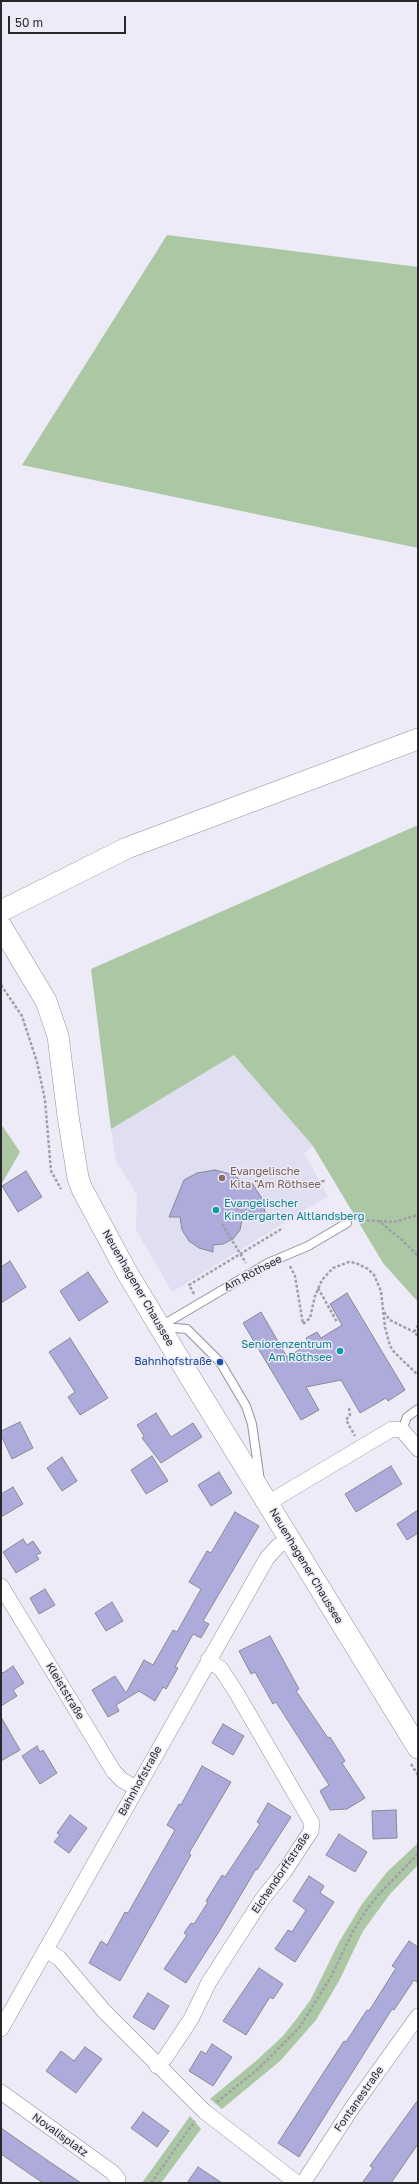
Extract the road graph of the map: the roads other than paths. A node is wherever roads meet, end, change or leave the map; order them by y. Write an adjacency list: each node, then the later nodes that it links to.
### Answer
1 (418, 739): 2 (street)
2 (1, 911)
3 (1, 926): 5 (street, Neuenhagener Chaussee)
4 (347, 1223): 5 (lane, Am Röthsee)
5 (160, 1326): 9 (street, Neuenhagener Chaussee); 9 (lane)
6 (418, 1409): 7 (lane)
7 (402, 1430): 8 (street); 9 (street)
8 (418, 1449)
9 (264, 1496): 10 (street, Neuenhagener Chaussee)
10 (289, 1540): 12 (street, Bahnhofstraße); 13 (street, Neuenhagener Chaussee)
11 (1, 1586): 14 (street, Kleiststraße)
12 (208, 1660): 14 (street, Bahnhofstraße); 18 (street, Eichendorffstraße)
13 (418, 1748)
14 (136, 1788): 15 (street, Bahnhofstraße)
15 (46, 1950): 17 (street, Bahnhofstraße); 18 (street)
16 (418, 2016): 22 (street, Fontanestraße)
17 (1, 2029)
18 (157, 2066): 21 (street)
19 (1, 2092): 20 (street, Novalisplatz)
20 (118, 2179)
21 (297, 2183)
22 (303, 2183)

